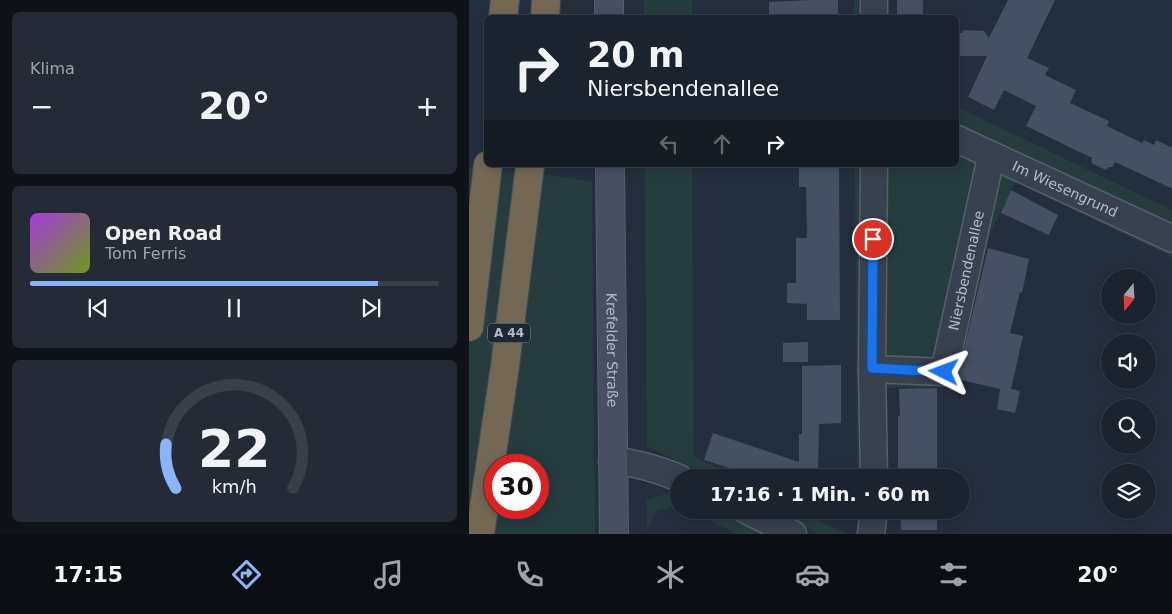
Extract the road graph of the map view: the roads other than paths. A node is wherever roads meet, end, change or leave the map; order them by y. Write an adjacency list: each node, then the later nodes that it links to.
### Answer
1 (505, 0): 5 (highway)
2 (546, 0): 6 (highway)
3 (609, 0): 7 (street)
4 (874, 0): 8 (street)
5 (503, 15)
6 (545, 15)
7 (609, 15)
8 (874, 15)
9 (959, 140): 10 (street, Im Wiesengrund)
10 (991, 157): 15 (street, Im Wiesengrund); 17 (street, Niersbendenallee)
11 (610, 167): 18 (street, Krefelder Straße)
12 (874, 167): 17 (street)
13 (487, 177): 16 (highway, A 44)
14 (528, 178): 23 (highway, A 44)
15 (1172, 240)
16 (469, 327)
17 (872, 368): 19 (street)
18 (612, 461): 20 (street); 24 (street, Krefelder Straße)
19 (874, 469)
20 (670, 474)
21 (764, 519): 25 (street)
22 (873, 519): 26 (street)
23 (481, 534)
24 (614, 534)
25 (793, 534)
26 (871, 534)

